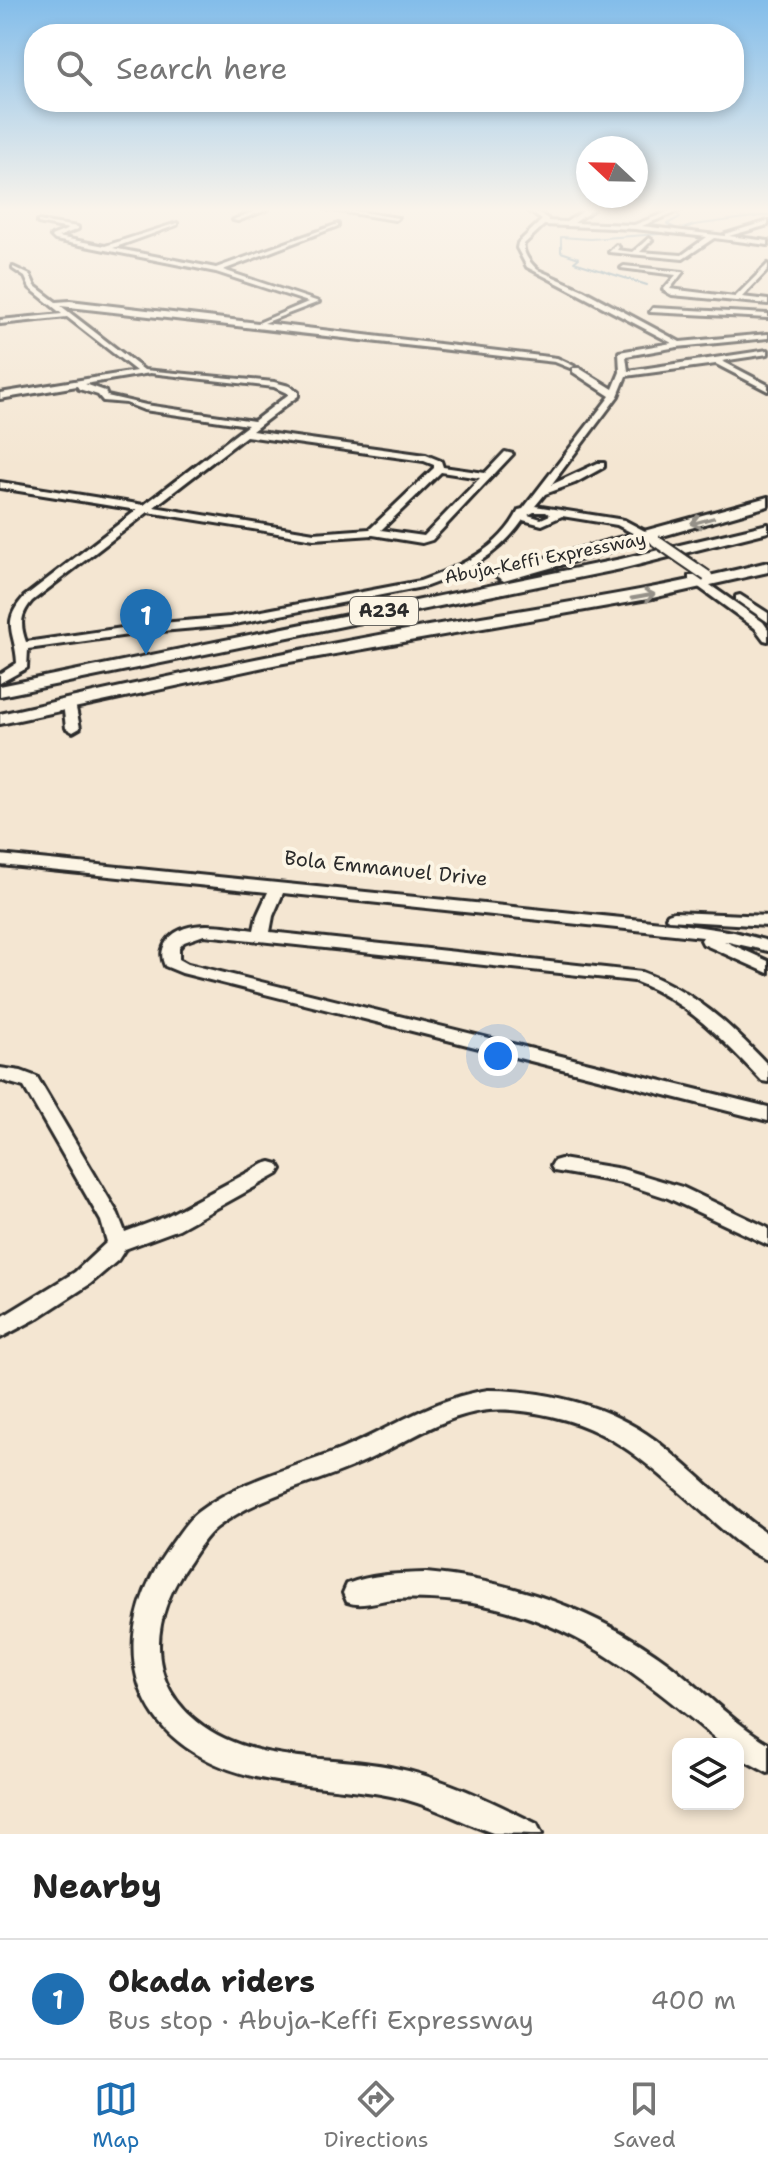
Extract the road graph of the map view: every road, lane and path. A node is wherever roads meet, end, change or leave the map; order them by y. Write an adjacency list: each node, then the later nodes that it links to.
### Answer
1 (43, 295): 8 (street)
2 (292, 295): 14 (street)
3 (588, 295): 16 (street)
4 (689, 295): 6 (street)
5 (741, 295): 6 (street)
6 (736, 300): 7 (street); 10 (street)
7 (768, 302)
8 (57, 304): 11 (street); 14 (street)
9 (653, 310): 10 (street)
10 (735, 314): 12 (street)
11 (69, 315): 13 (street); 19 (street)
12 (768, 316)
13 (0, 322)
14 (255, 324): 24 (street)
15 (768, 336): 16 (street)
16 (677, 344): 20 (street)
17 (768, 352): 18 (street)
18 (714, 361): 20 (street); 22 (street)
19 (142, 372): 21 (street); 25 (street)
20 (622, 373): 24 (street)
21 (79, 382): 23 (street); 25 (street)
22 (768, 388)
23 (0, 396)
24 (614, 396): 32 (street)
25 (257, 424): 26 (street)
26 (245, 433): 29 (street); 34 (street)
27 (508, 454): 30 (street)
28 (601, 465): 32 (street)
29 (439, 469): 30 (street); 39 (street)
30 (486, 476): 39 (street)
31 (0, 485): 34 (street)
32 (543, 492): 35 (street); 36 (street)
33 (768, 501): 41 (highway, Abuja-Keffi Expressway, one-way to 41)
34 (144, 508): 39 (street); 50 (street)
35 (525, 512): 36 (street); 37 (street); 40 (street)
36 (554, 514): 37 (street); 41 (street)
37 (542, 522): 40 (street)
38 (768, 528): 45 (highway, Abuja-Keffi Expressway / A234)
39 (373, 532)
40 (506, 538): 50 (street)
41 (645, 539): 44 (street); 45 (highway, Abuja-Keffi Expressway)
42 (768, 542): 47 (highway, Abuja-Keffi Expressway / A234)
43 (768, 567): 44 (highway)
44 (704, 580): 46 (highway, one-way to 44); 48 (street); 49 (street)
45 (424, 603): 52 (highway, Abuja-Keffi Expressway / A234)
46 (566, 608): 47 (highway); 53 (highway)
47 (450, 612): 54 (highway, Abuja-Keffi Expressway / A234)
48 (768, 618)
49 (768, 637)
50 (21, 646): 51 (street)
51 (0, 679)
52 (0, 691)
53 (69, 703): 55 (highway); 56 (street)
54 (0, 705)
55 (0, 719)
56 (73, 728)
57 (0, 850): 60 (street, Bola Emmanuel Drive)
58 (0, 860): 59 (street, Bola Emmanuel Drive)
59 (278, 888): 61 (street, Bola Emmanuel Drive); 62 (street)
60 (768, 921)
61 (681, 929): 63 (street, Bola Emmanuel Drive); 64 (street)
62 (261, 935): 66 (street); 67 (street)
63 (768, 946)
64 (768, 968)
65 (0, 1074): 71 (street)
66 (768, 1076)
67 (768, 1114)
68 (561, 1166): 70 (street)
69 (271, 1169): 71 (street)
70 (768, 1237)
71 (118, 1243): 72 (street)
72 (0, 1329)
73 (768, 1548): 76 (street)
74 (356, 1593): 75 (street)
75 (768, 1759)
76 (527, 1834)

